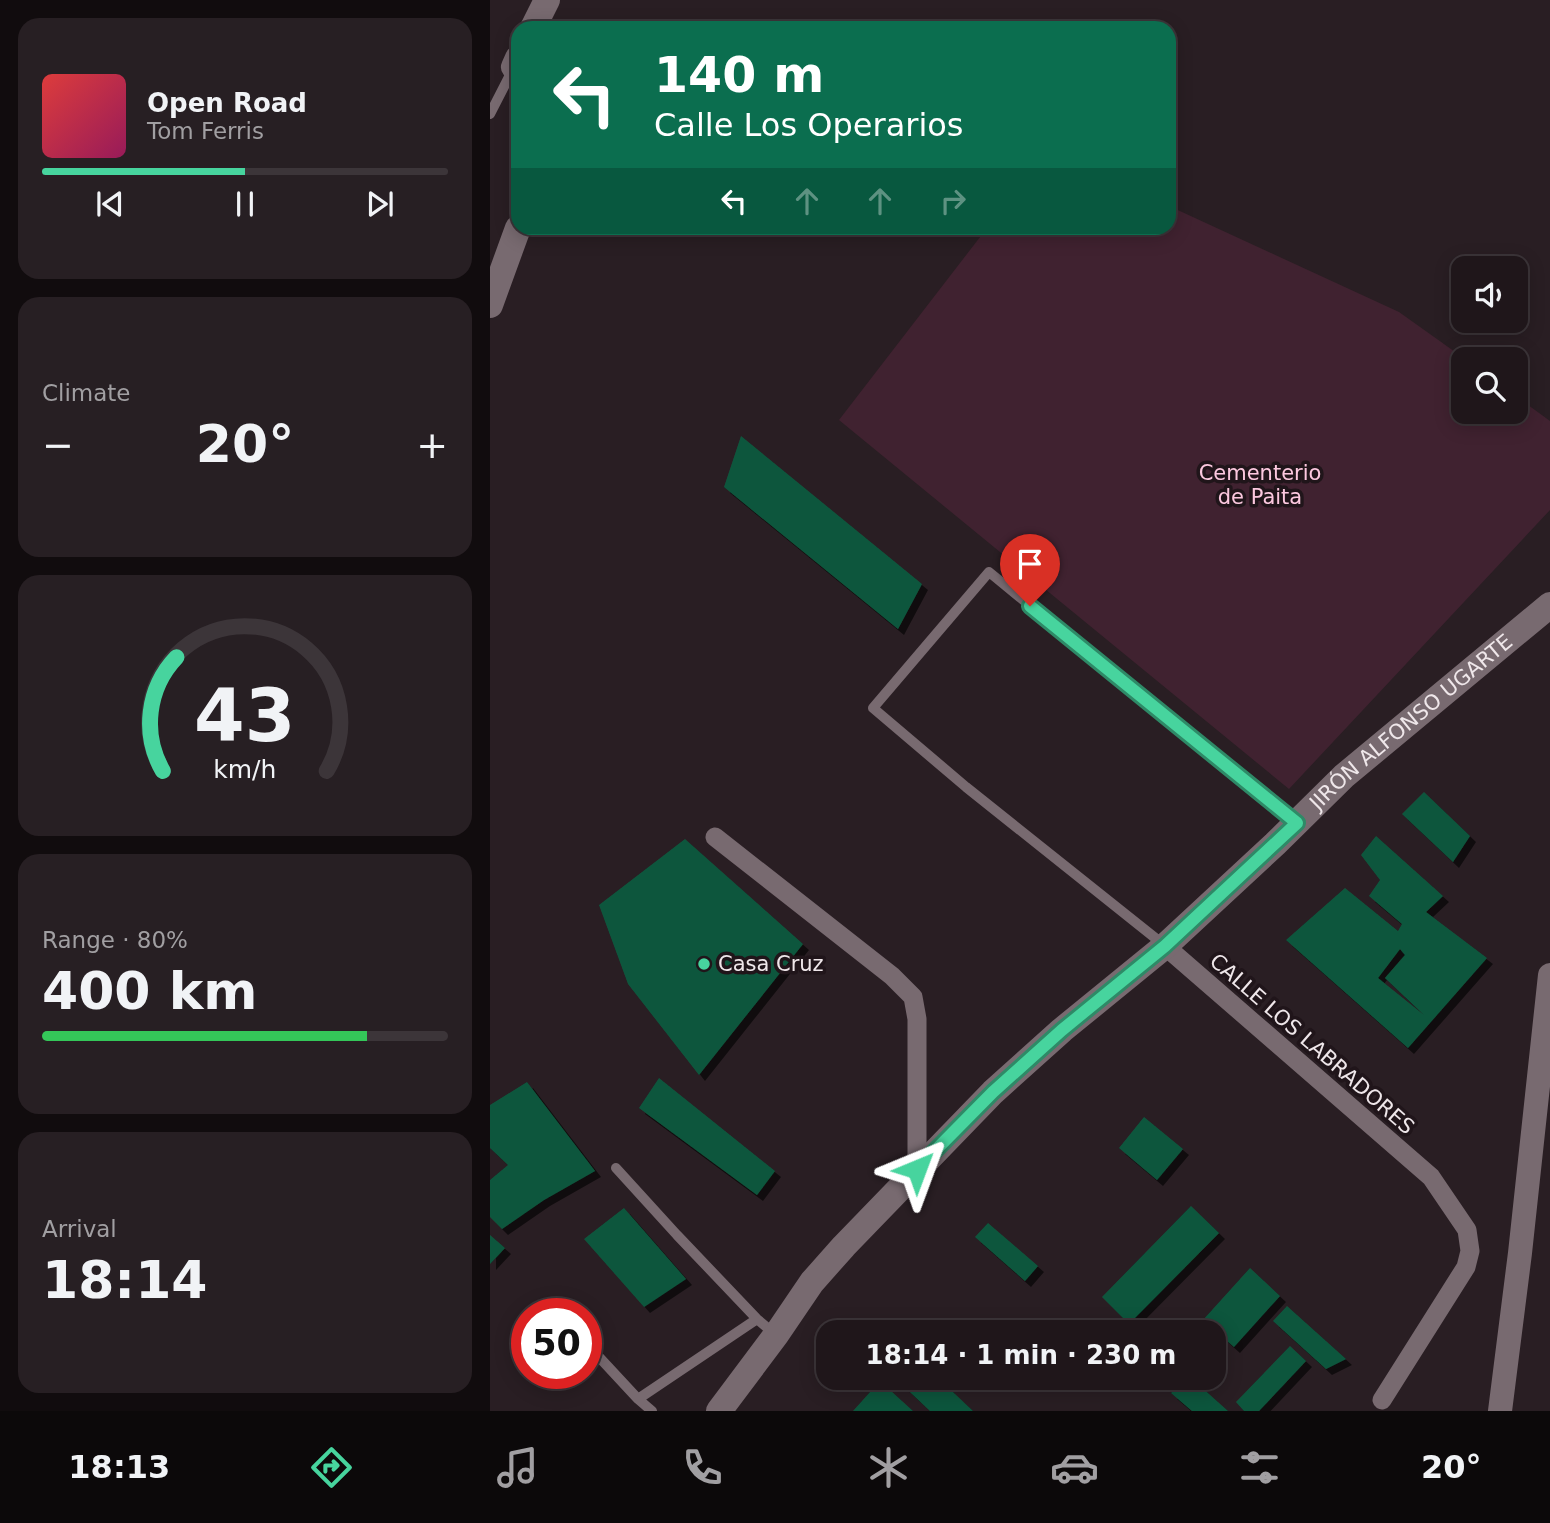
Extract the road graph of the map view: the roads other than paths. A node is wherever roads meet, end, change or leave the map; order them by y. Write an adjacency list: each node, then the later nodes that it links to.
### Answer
1 (547, 0): 2 (main road)
2 (536, 21)
3 (511, 77): 4 (lane)
4 (490, 114)
5 (515, 235): 6 (main road)
6 (490, 305)
7 (1550, 605): 8 (main road, JIRÓN ALFONSO UGARTE)
8 (1297, 823): 10 (main road, JIRÓN ALFONSO UGARTE); 10 (lane, CALLE LOS LABRADORES)
9 (715, 837): 13 (street)
10 (1165, 946): 13 (main road, JIRÓN ALFONSO UGARTE); 17 (street, CALLE LOS LABRADORES)
11 (1550, 975): 20 (street)
12 (616, 1168): 14 (lane)
13 (917, 1169): 14 (main road, JIRÓN ALFONSO UGARTE)
14 (766, 1327): 16 (lane); 19 (main road, JIRÓN ALFONSO UGARTE)
15 (602, 1360): 16 (lane)
16 (638, 1399): 18 (lane)
17 (1382, 1400)
18 (652, 1411)
19 (719, 1411)
20 (1500, 1411)

